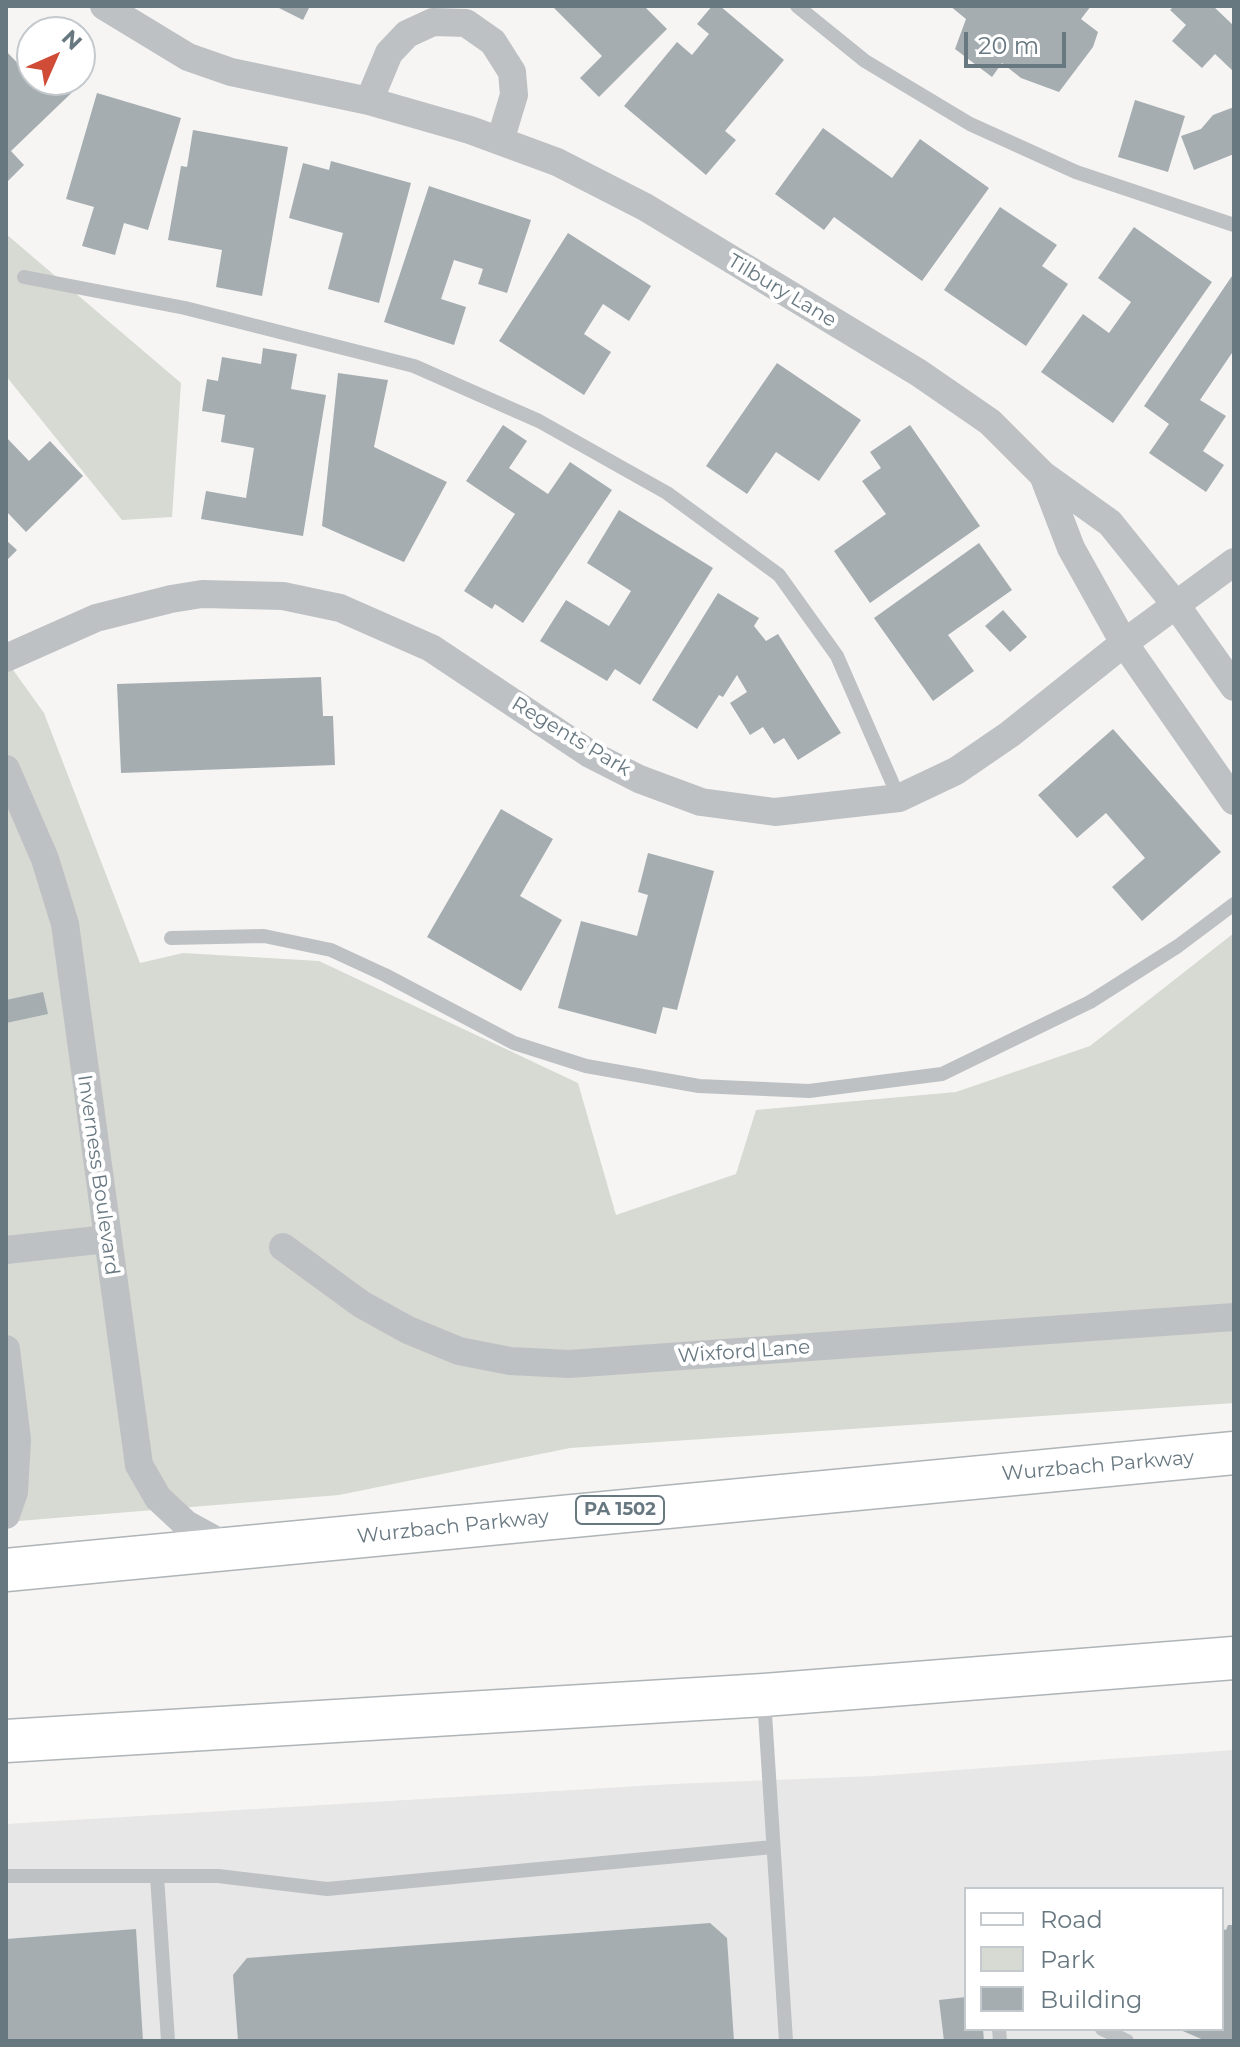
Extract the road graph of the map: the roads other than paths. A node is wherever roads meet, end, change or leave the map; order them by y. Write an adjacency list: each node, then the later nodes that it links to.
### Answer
1 (104, 6): 3 (street, Tilbury Lane)
2 (797, 6): 5 (lane)
3 (369, 101): 4 (street, Tilbury Lane); 4 (street)
4 (500, 141): 7 (street, Tilbury Lane)
5 (1234, 225)
6 (24, 277): 14 (lane)
7 (1043, 475): 9 (street, Tilbury Lane); 10 (street, Tilbury Lane)
8 (1234, 562): 9 (street, Regents Park)
9 (1176, 605): 10 (street, Regents Park); 12 (street, Tilbury Lane)
10 (1124, 643): 14 (street, Regents Park); 15 (street, Tilbury Lane)
11 (6, 658): 14 (street, Regents Park)
12 (1234, 687)
13 (6, 769): 18 (street, Inverness Boulevard)
14 (899, 798)
15 (1234, 801)
16 (1234, 904): 17 (lane)
17 (171, 938)
18 (107, 1239): 20 (street); 25 (street, Inverness Boulevard)
19 (283, 1247): 21 (street, Wixford Lane)
20 (6, 1250)
21 (1234, 1317)
22 (6, 1349): 24 (street)
23 (1234, 1453): 25 (main road, Wurzbach Parkway / PA 1502)
24 (6, 1515)
25 (230, 1548): 26 (main road, Wurzbach Parkway / PA 1502)
26 (6, 1570)
27 (1234, 1634): 29 (main road)
28 (1234, 1658): 29 (main road)
29 (1162, 1664): 30 (main road)
30 (764, 1695): 31 (main road); 32 (lane)
31 (6, 1741)
32 (773, 1847): 34 (lane); 37 (lane)
33 (6, 1876): 34 (lane)
34 (157, 1876): 36 (lane)
35 (1106, 2031): 38 (lane)
36 (168, 2041)
37 (786, 2041)
38 (1127, 2041)

